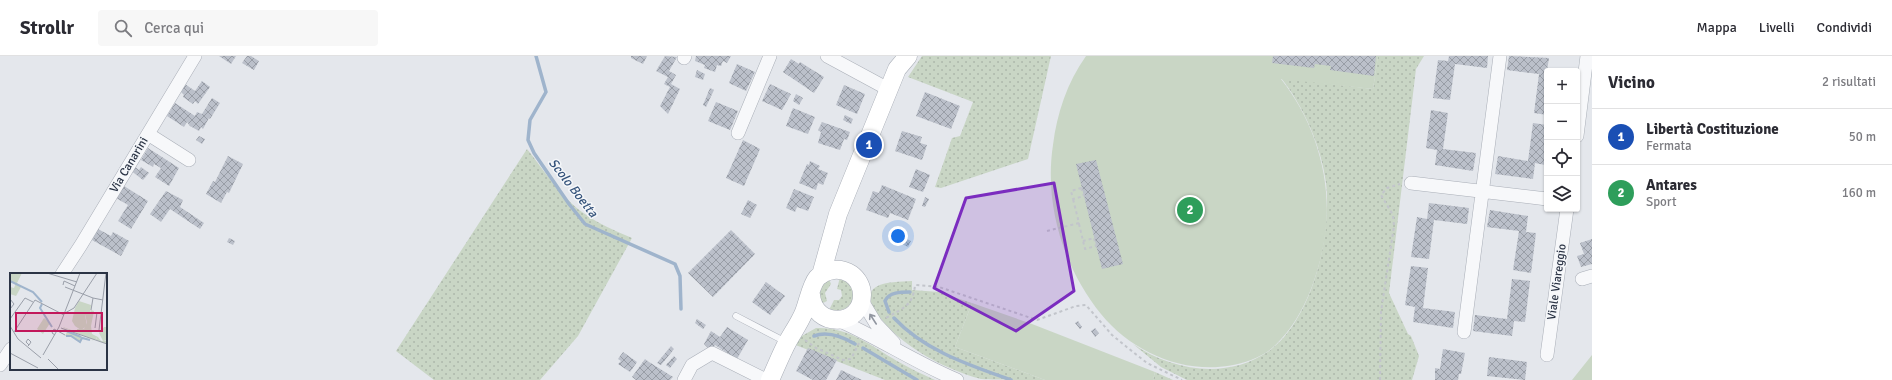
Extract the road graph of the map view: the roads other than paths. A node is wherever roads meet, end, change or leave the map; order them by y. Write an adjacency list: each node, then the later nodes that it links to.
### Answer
1 (195, 56): 10 (street, Via Canarini)
2 (770, 56): 9 (street)
3 (826, 56): 7 (street)
4 (1500, 56): 13 (street)
5 (1587, 56): 8 (street)
6 (904, 58): 7 (street)
7 (888, 89): 16 (street)
8 (1580, 112)
9 (738, 133)
10 (148, 134): 11 (street); 18 (street, Via Canarini)
11 (189, 160)
12 (1411, 183): 13 (street)
13 (1482, 191): 14 (street); 24 (street)
14 (1544, 199)
15 (1568, 212): 28 (street, Viale Viareggio)
16 (833, 232): 17 (street); 19 (street)
17 (842, 270): 19 (street); 21 (street)
18 (63, 273)
19 (820, 275): 20 (street)
20 (811, 295): 23 (street); 25 (street)
21 (861, 299): 23 (street); 27 (street, one-way to 21)
22 (736, 316): 25 (lane)
23 (832, 319): 25 (street); 27 (street)
24 (1464, 332)
25 (787, 342): 32 (street)
26 (10, 350): 29 (street)
27 (907, 355): 33 (street)
28 (1547, 356)
29 (0, 365)
30 (684, 380): 31 (street)
31 (766, 380)
32 (770, 380)
33 (957, 380)

